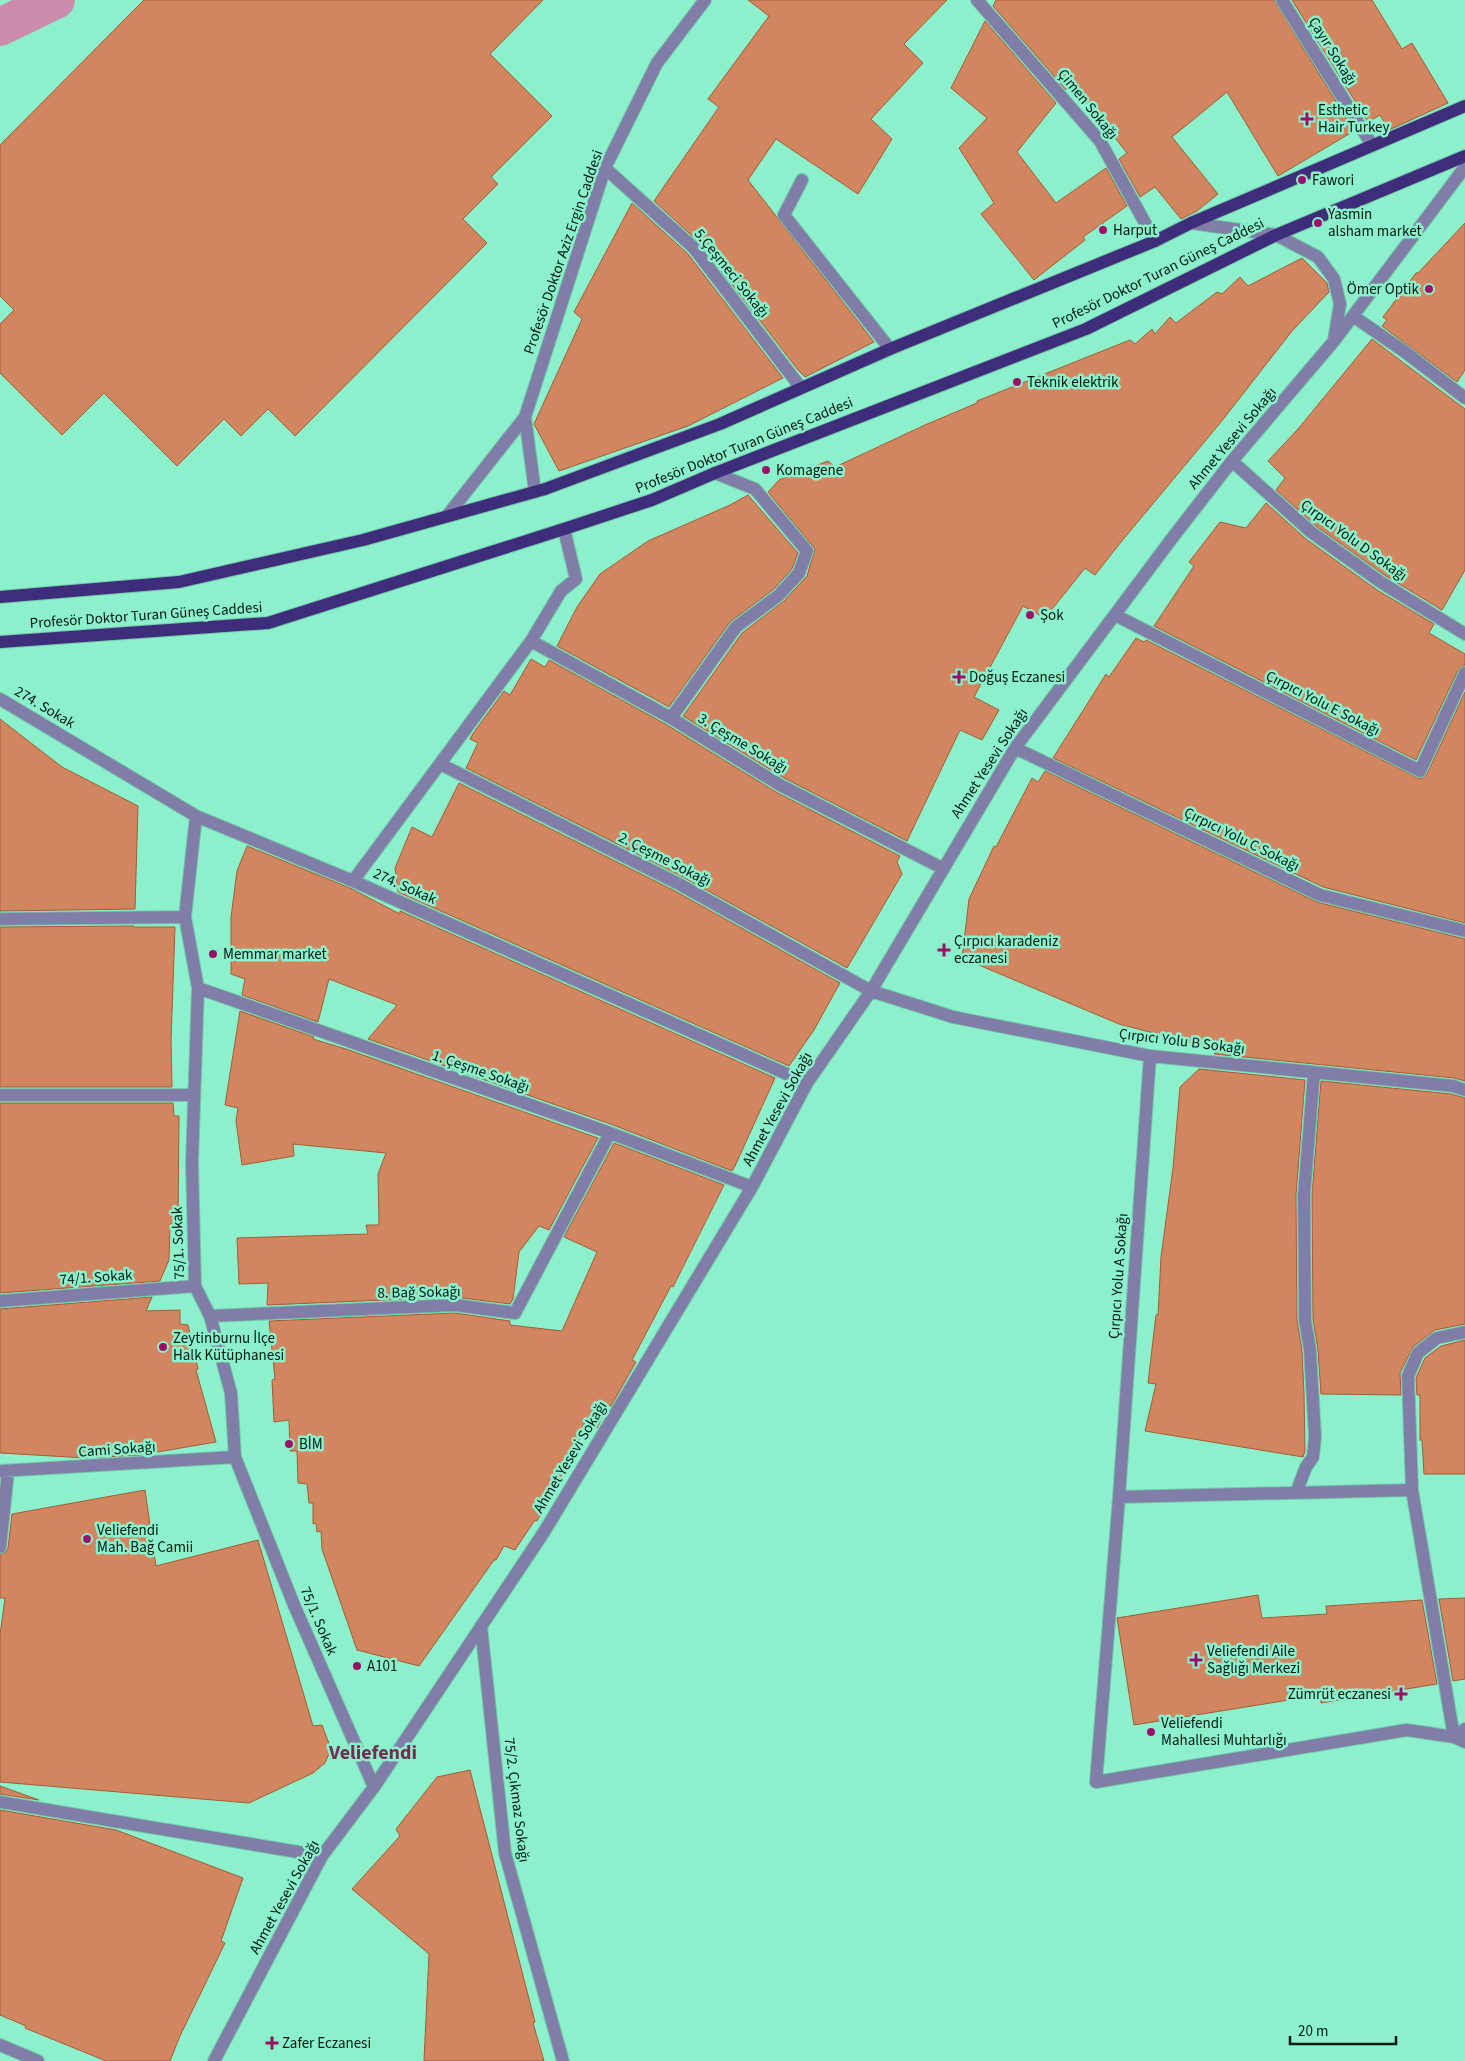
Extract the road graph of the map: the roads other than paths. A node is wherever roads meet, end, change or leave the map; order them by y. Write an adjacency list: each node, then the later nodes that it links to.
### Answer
1 (705, 0): 8 (street, Profesör Doktor Aziz Ergin Caddesi)
2 (977, 0): 12 (street, Çimen Sokağı)
3 (1282, 0): 5 (street, Çayır Sokağı)
4 (1465, 106): 5 (main road, Profesör Doktor Turan Güneş Caddesi)
5 (1372, 145): 10 (main road, Profesör Doktor Turan Güneş Caddesi)
6 (1465, 156): 11 (main road, Profesör Doktor Turan Güneş Caddesi)
7 (1465, 167): 13 (street, Ahmet Yesevi Sokağı)
8 (605, 168): 16 (street, 5.Çeşmeci Sokağı); 18 (street, Profesör Doktor Aziz Ergin Caddesi)
9 (802, 180): 15 (street)
10 (1191, 223): 11 (street); 12 (main road, Profesör Doktor Turan Güneş Caddesi)
11 (1276, 235): 14 (street); 20 (main road, Profesör Doktor Turan Güneş Caddesi)
12 (1155, 242): 15 (main road, Profesör Doktor Turan Güneş Caddesi)
13 (1353, 316): 14 (street, Ahmet Yesevi Sokağı); 17 (street)
14 (1334, 342): 19 (street, Ahmet Yesevi Sokağı)
15 (890, 349): 16 (main road, Profesör Doktor Turan Güneş Caddesi)
16 (801, 388): 21 (main road, Profesör Doktor Turan Güneş Caddesi)
17 (1465, 398)
18 (525, 417): 21 (street); 22 (street)
19 (1232, 461): 25 (street, Ahmet Yesevi Sokağı); 26 (street, Çırpıcı Yolu D Sokağı)
20 (715, 473): 23 (main road, Profesör Doktor Turan Güneş Caddesi); 31 (street)
21 (535, 492): 22 (main road, Profesör Doktor Turan Güneş Caddesi)
22 (447, 516): 24 (main road, Profesör Doktor Turan Güneş Caddesi)
23 (564, 529): 27 (street); 28 (main road, Profesör Doktor Turan Güneş Caddesi)
24 (0, 597)
25 (1116, 614): 29 (street, Çırpıcı Yolu E Sokağı); 32 (street, Ahmet Yesevi Sokağı)
26 (1465, 634)
27 (531, 641): 31 (street, 3. Çeşme Sokağı); 33 (street)
28 (0, 642)
29 (1465, 673)
30 (0, 698): 34 (street, 274. Sokak)
31 (671, 718): 35 (street, 3. Çeşme Sokağı)
32 (1015, 748): 35 (street, Ahmet Yesevi Sokağı); 39 (street, Çırpıcı Yolu C Sokağı)
33 (440, 764): 36 (street); 41 (street, 2. Çeşme Sokağı)
34 (196, 816): 36 (street, 274. Sokak); 37 (street, 75/1. Sokak)
35 (942, 868): 41 (street, Ahmet Yesevi Sokağı)
36 (353, 881): 44 (street, 274. Sokak)
37 (185, 917): 38 (street); 40 (street, 75/1. Sokak)
38 (0, 920)
39 (1465, 931)
40 (198, 988): 47 (street, 75/1. Sokak); 48 (street, 1. Çeşme Sokağı)
41 (871, 991): 42 (street, Çırpıcı Yolu B Sokağı); 44 (street, Ahmet Yesevi Sokağı)
42 (1150, 1056): 43 (street, Çırpıcı Yolu B Sokağı); 58 (street, Çırpıcı Yolu A Sokağı)
43 (1314, 1072): 45 (street, Çırpıcı Yolu B Sokağı); 57 (street)
44 (807, 1083): 49 (street, Ahmet Yesevi Sokağı)
45 (1465, 1090)
46 (0, 1095): 47 (street)
47 (193, 1095): 50 (street, 75/1. Sokak)
48 (610, 1134): 49 (street, 1. Çeşme Sokağı); 52 (street, 8. Bağ Sokağı)
49 (752, 1187): 60 (street, Ahmet Yesevi Sokağı)
50 (195, 1286): 51 (street, 74/1. Sokak); 52 (street, 75/1. Sokak)
51 (0, 1301)
52 (210, 1316): 54 (street, 75/1. Sokak)
53 (1465, 1332): 56 (street)
54 (236, 1457): 55 (street, Cami Sokağı); 63 (street, 75/1. Sokak)
55 (4, 1472): 59 (street)
56 (1412, 1490): 57 (street); 62 (street)
57 (1296, 1493): 58 (street)
58 (1119, 1498): 62 (street, Çırpıcı Yolu A Sokağı)
59 (0, 1546)
60 (481, 1626): 63 (street, Ahmet Yesevi Sokağı); 69 (street, 75/2. Çıkmaz Sokağı)
61 (1465, 1729): 62 (street)
62 (1459, 1740)
63 (374, 1787): 65 (street, Ahmet Yesevi Sokağı)
64 (0, 1802): 65 (street)
65 (322, 1856): 68 (street, Ahmet Yesevi Sokağı)
66 (0, 2045): 67 (street)
67 (38, 2061)
68 (214, 2061)
69 (563, 2061)

